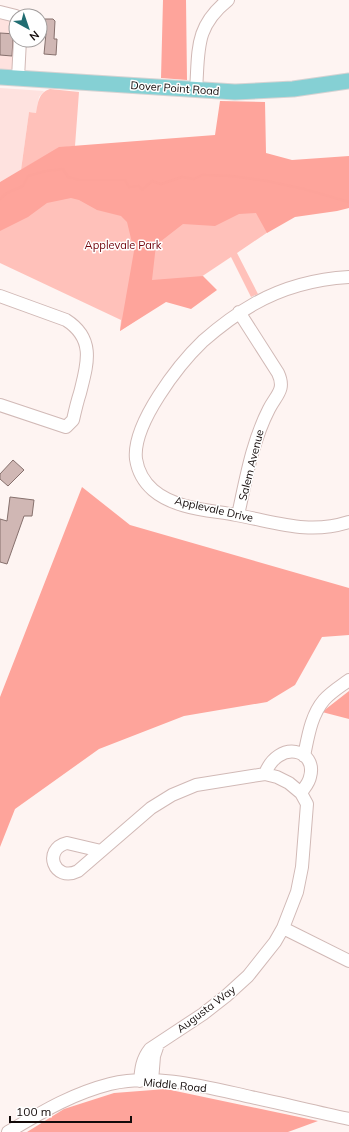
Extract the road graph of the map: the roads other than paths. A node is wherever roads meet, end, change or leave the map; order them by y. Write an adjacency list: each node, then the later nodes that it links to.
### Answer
1 (228, 0): 6 (street)
2 (20, 48): 4 (street)
3 (0, 77): 4 (main road, Dover Point Road)
4 (18, 78): 6 (main road, Dover Point Road)
5 (349, 81): 6 (main road, Dover Point Road)
6 (196, 90)
7 (349, 277): 9 (street, Applevale Drive)
8 (0, 296): 10 (street)
9 (239, 312): 11 (street, Salem Avenue); 11 (street, Applevale Drive)
10 (0, 405)
11 (238, 515): 12 (street, Applevale Drive)
12 (349, 522)
13 (349, 680): 14 (street)
14 (304, 756): 15 (street); 16 (street)
15 (265, 774): 16 (street); 17 (street)
16 (301, 793): 18 (street, Augusta Way)
17 (101, 851)
18 (283, 928): 19 (street); 20 (street, Augusta Way)
19 (349, 961)
20 (146, 1081): 21 (street, Middle Road); 22 (street, Middle Road)
21 (349, 1119)
22 (8, 1132)

